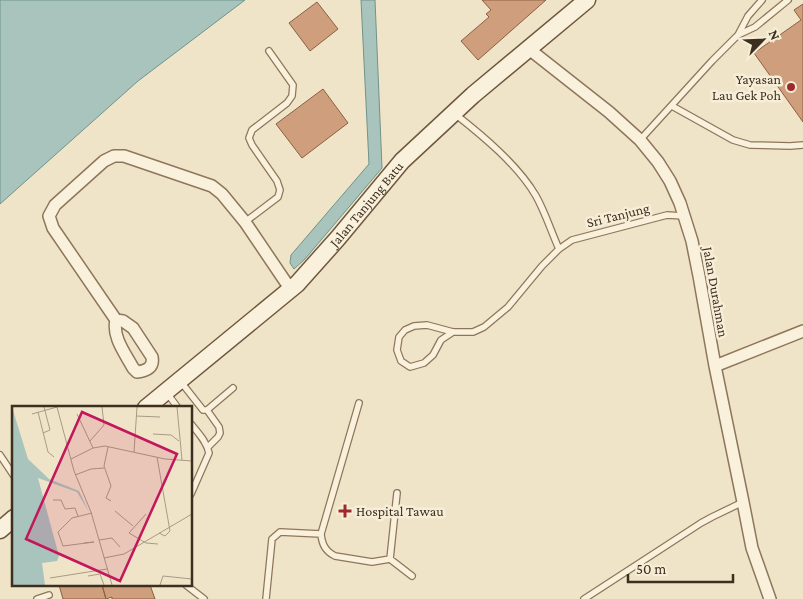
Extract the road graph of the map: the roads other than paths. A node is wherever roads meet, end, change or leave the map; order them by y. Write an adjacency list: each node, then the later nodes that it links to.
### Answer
1 (587, 0): 5 (street, Jalan Tanjung Batu)
2 (762, 0): 4 (lane)
3 (788, 0): 4 (lane)
4 (738, 35): 7 (lane)
5 (529, 48): 8 (street, Jalan Tanjung Batu); 9 (street, Jalan Durahman)
6 (269, 51): 12 (lane)
7 (672, 106): 9 (lane); 10 (lane)
8 (454, 113): 13 (lane); 14 (street, Jalan Tanjung Batu)
9 (640, 140): 11 (street, Jalan Durahman)
10 (803, 144)
11 (685, 216): 13 (lane, Sri Tanjung); 18 (street, Jalan Durahman)
12 (245, 222): 14 (street); 15 (street)
13 (559, 248): 17 (lane)
14 (294, 287): 19 (street, Jalan Tanjung Batu)
15 (116, 320)
16 (803, 331): 18 (street)
17 (453, 332): 17 (lane)
18 (714, 366): 32 (street, Jalan Durahman)
19 (180, 380): 21 (street, Jalan Tanjung Batu); 25 (lane)
20 (233, 388): 25 (lane)
21 (166, 392): 23 (street, Jalan Tanjung Batu); 24 (lane)
22 (359, 403): 35 (lane)
23 (148, 406)
24 (176, 406)
25 (207, 410): 27 (lane)
26 (192, 425): 27 (lane)
27 (208, 447): 30 (lane)
28 (0, 455): 29 (lane)
29 (12, 473)
30 (192, 492)
31 (397, 493): 36 (lane)
32 (743, 502): 43 (lane); 44 (street, Jalan Durahman)
33 (12, 520): 34 (street)
34 (0, 530)
35 (321, 534): 36 (lane); 42 (lane)
36 (390, 558): 37 (lane)
37 (412, 576)
38 (187, 586): 41 (lane)
39 (49, 595): 40 (lane)
40 (37, 599)
41 (204, 599)
42 (266, 599)
43 (584, 599)
44 (770, 599)

